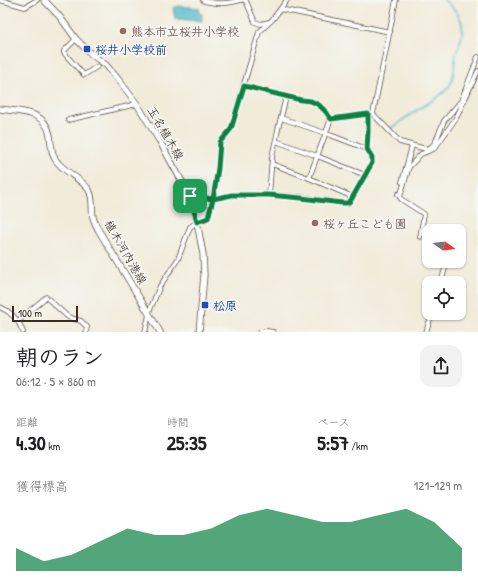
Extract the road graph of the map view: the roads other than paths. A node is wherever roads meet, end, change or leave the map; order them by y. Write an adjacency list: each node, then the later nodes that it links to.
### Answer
1 (0, 0): 2 (street)
2 (37, 0)
3 (44, 0): 12 (main road, 玉名植木線)
4 (204, 0): 5 (street)
5 (240, 0)
6 (244, 0): 10 (street)
7 (287, 0): 9 (street)
8 (396, 0): 11 (street)
9 (280, 9): 10 (street); 11 (street)
10 (270, 22): 16 (street)
11 (390, 32): 21 (street)
12 (76, 39): 14 (street); 18 (main road, 玉名植木線)
13 (478, 57): 27 (street)
14 (98, 66)
15 (478, 71): 36 (street)
16 (244, 86): 17 (street); 37 (street)
17 (286, 97): 22 (street); 23 (street)
18 (137, 104): 24 (street); 34 (main road, 玉名植木線)
19 (0, 109): 41 (main road, 植木河内港線)
20 (368, 114): 21 (street); 23 (street); 28 (street)
21 (373, 114): 27 (street)
22 (281, 118): 25 (street); 26 (street)
23 (331, 119): 25 (street)
24 (68, 120)
25 (325, 133): 28 (street); 29 (street)
26 (276, 141): 29 (street); 30 (street)
27 (412, 146): 36 (street)
28 (367, 149): 31 (street)
29 (317, 156): 31 (street); 32 (street)
30 (272, 164): 32 (street); 33 (street)
31 (365, 175): 35 (street)
32 (309, 178): 35 (street)
33 (269, 195): 35 (street); 37 (street)
34 (190, 196): 37 (street); 38 (main road, 玉名植木線)
35 (353, 197)
36 (400, 197): 39 (street)
37 (213, 199): 38 (street)
38 (197, 222): 41 (street); 48 (main road, 玉名植木線)
39 (420, 237)
40 (0, 307): 43 (street)
41 (149, 314): 46 (street); 47 (main road, 植木河内港線)
42 (430, 320): 51 (street)
43 (18, 321): 44 (street); 45 (street)
44 (22, 332)
45 (86, 332)
46 (145, 332)
47 (160, 332)
48 (199, 332)
49 (260, 332): 50 (street)
50 (272, 332)
51 (426, 332)

